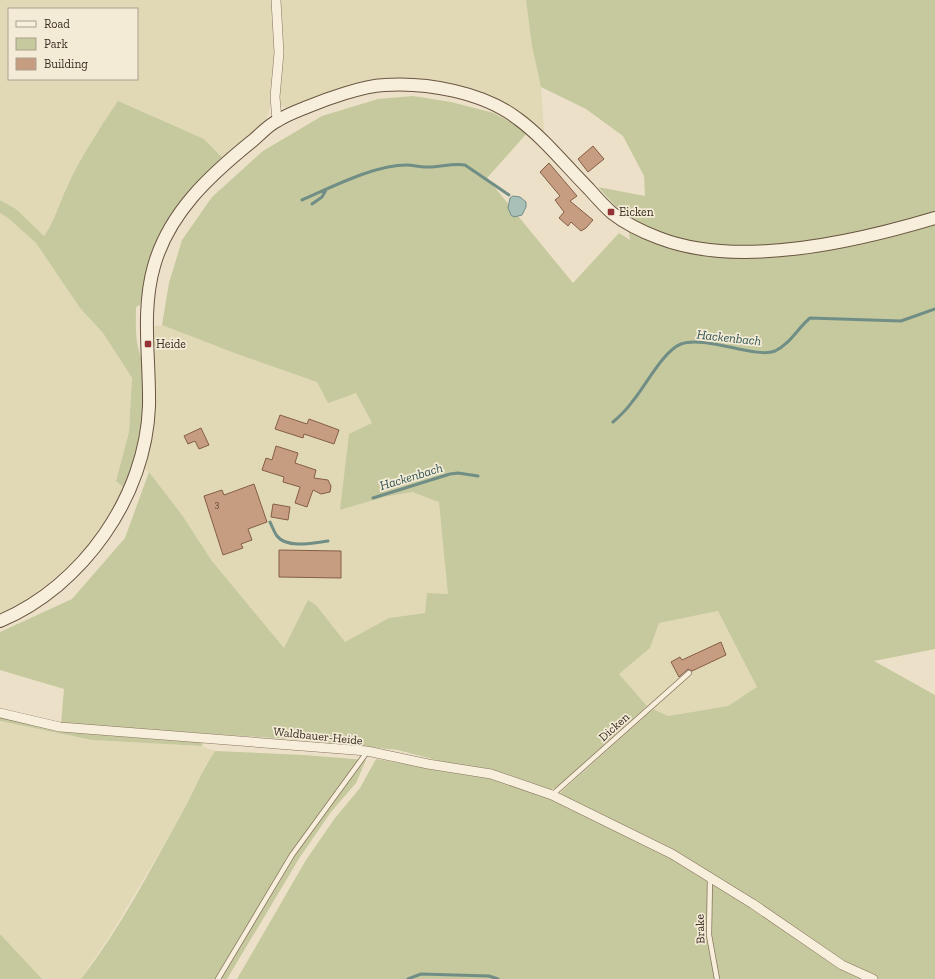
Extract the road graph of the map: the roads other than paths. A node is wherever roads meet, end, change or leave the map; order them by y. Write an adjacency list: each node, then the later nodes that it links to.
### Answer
1 (276, 0): 2 (street)
2 (277, 120): 3 (main road); 4 (main road)
3 (935, 218)
4 (0, 621)
5 (689, 673): 8 (lane, Dicken)
6 (0, 713): 7 (street, Waldbauer-Heide)
7 (367, 751): 8 (street); 10 (lane, Waldbauer-Heide)
8 (552, 795): 9 (street)
9 (710, 877): 11 (lane, Brake); 12 (street)
10 (218, 979)
11 (717, 979)
12 (873, 979)

